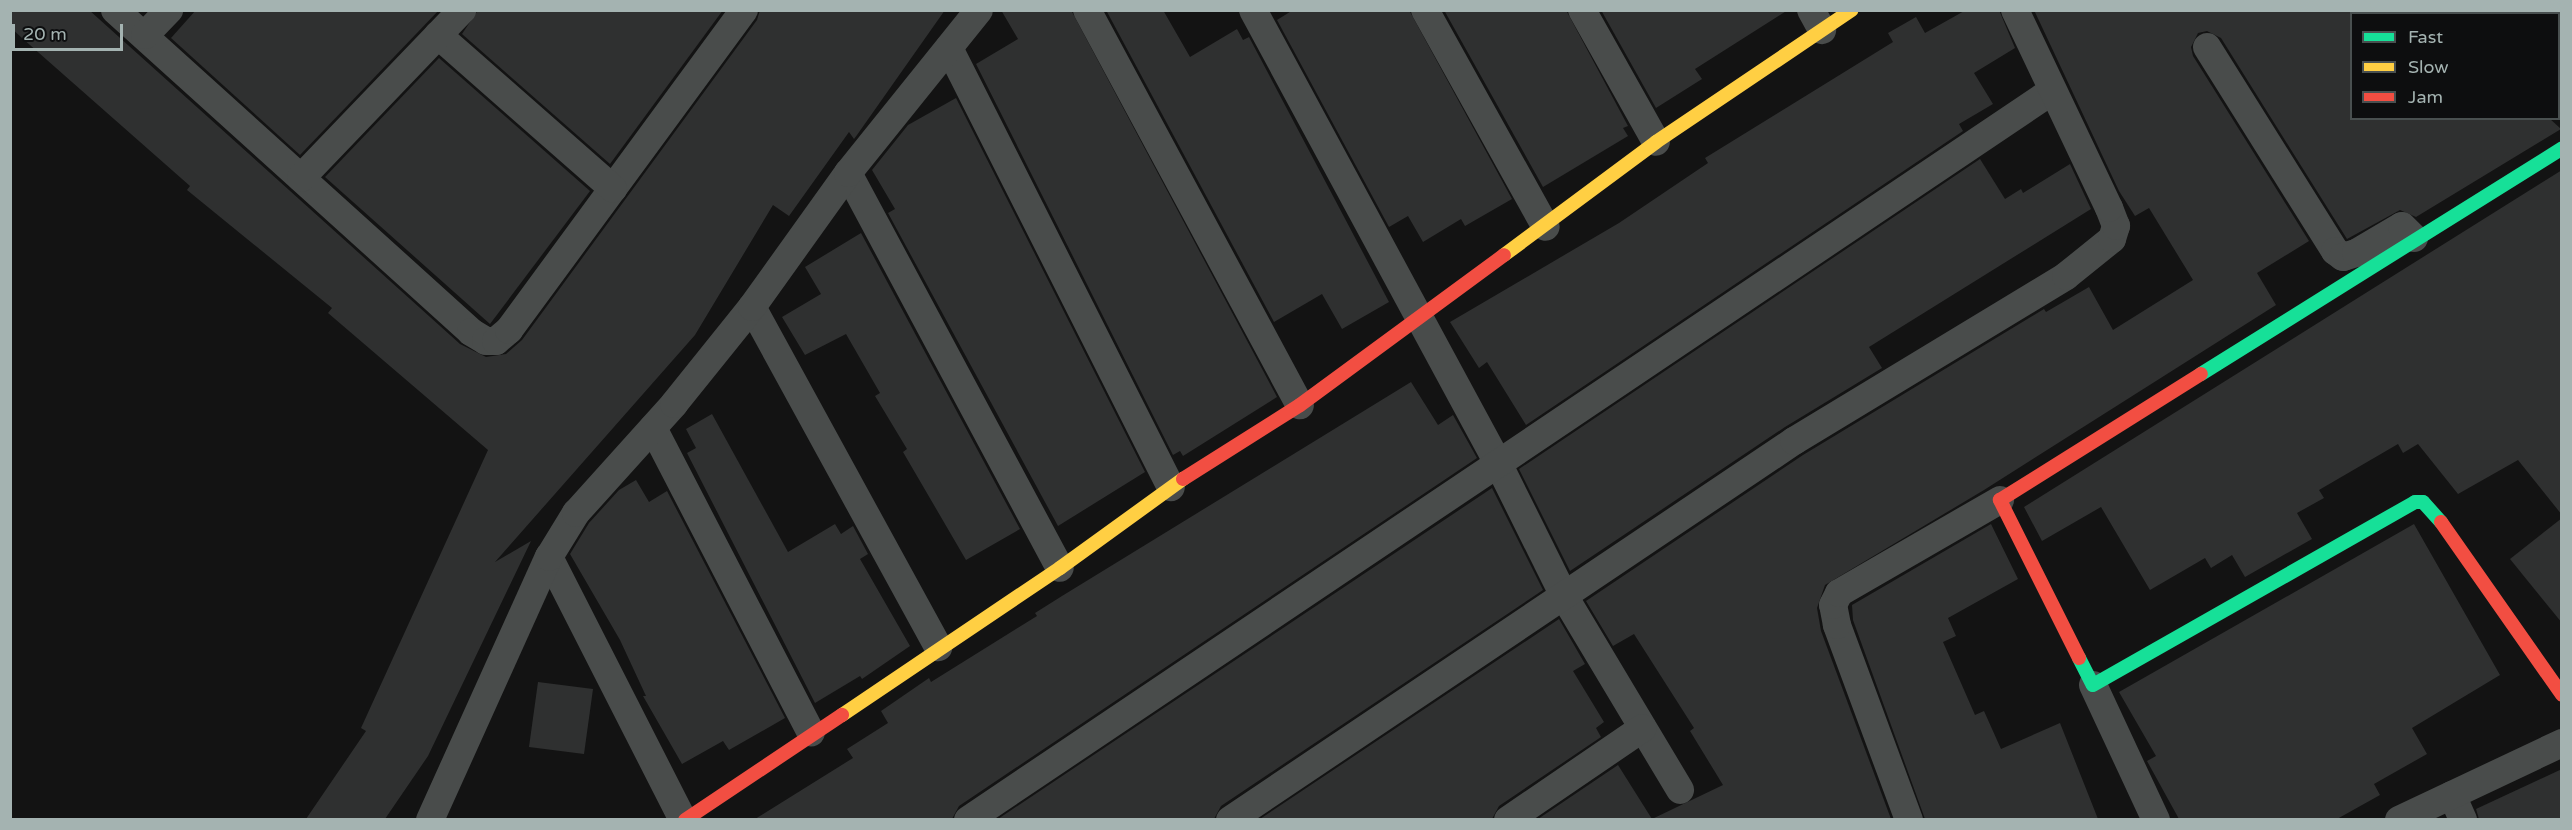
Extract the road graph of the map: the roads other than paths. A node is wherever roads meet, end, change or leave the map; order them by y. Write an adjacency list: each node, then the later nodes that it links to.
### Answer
1 (115, 10): 13 (street)
2 (169, 10): 13 (street)
3 (462, 10): 14 (street)
4 (744, 10): 22 (street)
5 (979, 10): 16 (street)
6 (1087, 10): 27 (street)
7 (1253, 10): 26 (street)
8 (1425, 10): 23 (street)
9 (1582, 10): 18 (street)
10 (1852, 10): 12 (street)
11 (2015, 10): 17 (street)
12 (1816, 20): 18 (street)
13 (145, 35): 21 (street)
14 (438, 35): 21 (street); 22 (street)
15 (2207, 47): 24 (street)
16 (949, 48): 20 (street); 30 (street)
17 (2052, 91): 29 (street); 34 (street)
18 (1656, 142): 23 (street)
19 (2562, 148): 24 (street)
20 (848, 173): 25 (street); 33 (street)
21 (301, 178): 22 (street)
22 (613, 189)
23 (1546, 227): 26 (street)
24 (2414, 238): 31 (street)
25 (752, 307): 28 (street); 35 (street)
26 (1419, 317): 27 (street); 29 (street)
27 (1300, 405): 30 (street)
28 (653, 428): 32 (street); 39 (street)
29 (1499, 465): 34 (street); 45 (street)
30 (1171, 486): 33 (street)
31 (2000, 500): 36 (street); 48 (street)
32 (549, 556): 43 (street); 44 (street)
33 (1060, 568): 35 (street)
34 (1564, 596): 38 (street); 46 (street)
35 (938, 647): 39 (street)
36 (2093, 685): 37 (street); 49 (street)
37 (2562, 695)
38 (1644, 728): 41 (street); 47 (street)
39 (811, 733): 44 (street)
40 (2562, 743): 42 (street)
41 (1680, 790)
42 (2457, 807): 50 (street)
43 (430, 819)
44 (684, 819)
45 (968, 819)
46 (1230, 819)
47 (1508, 819)
48 (1909, 819)
49 (2156, 819)
50 (2399, 819)

